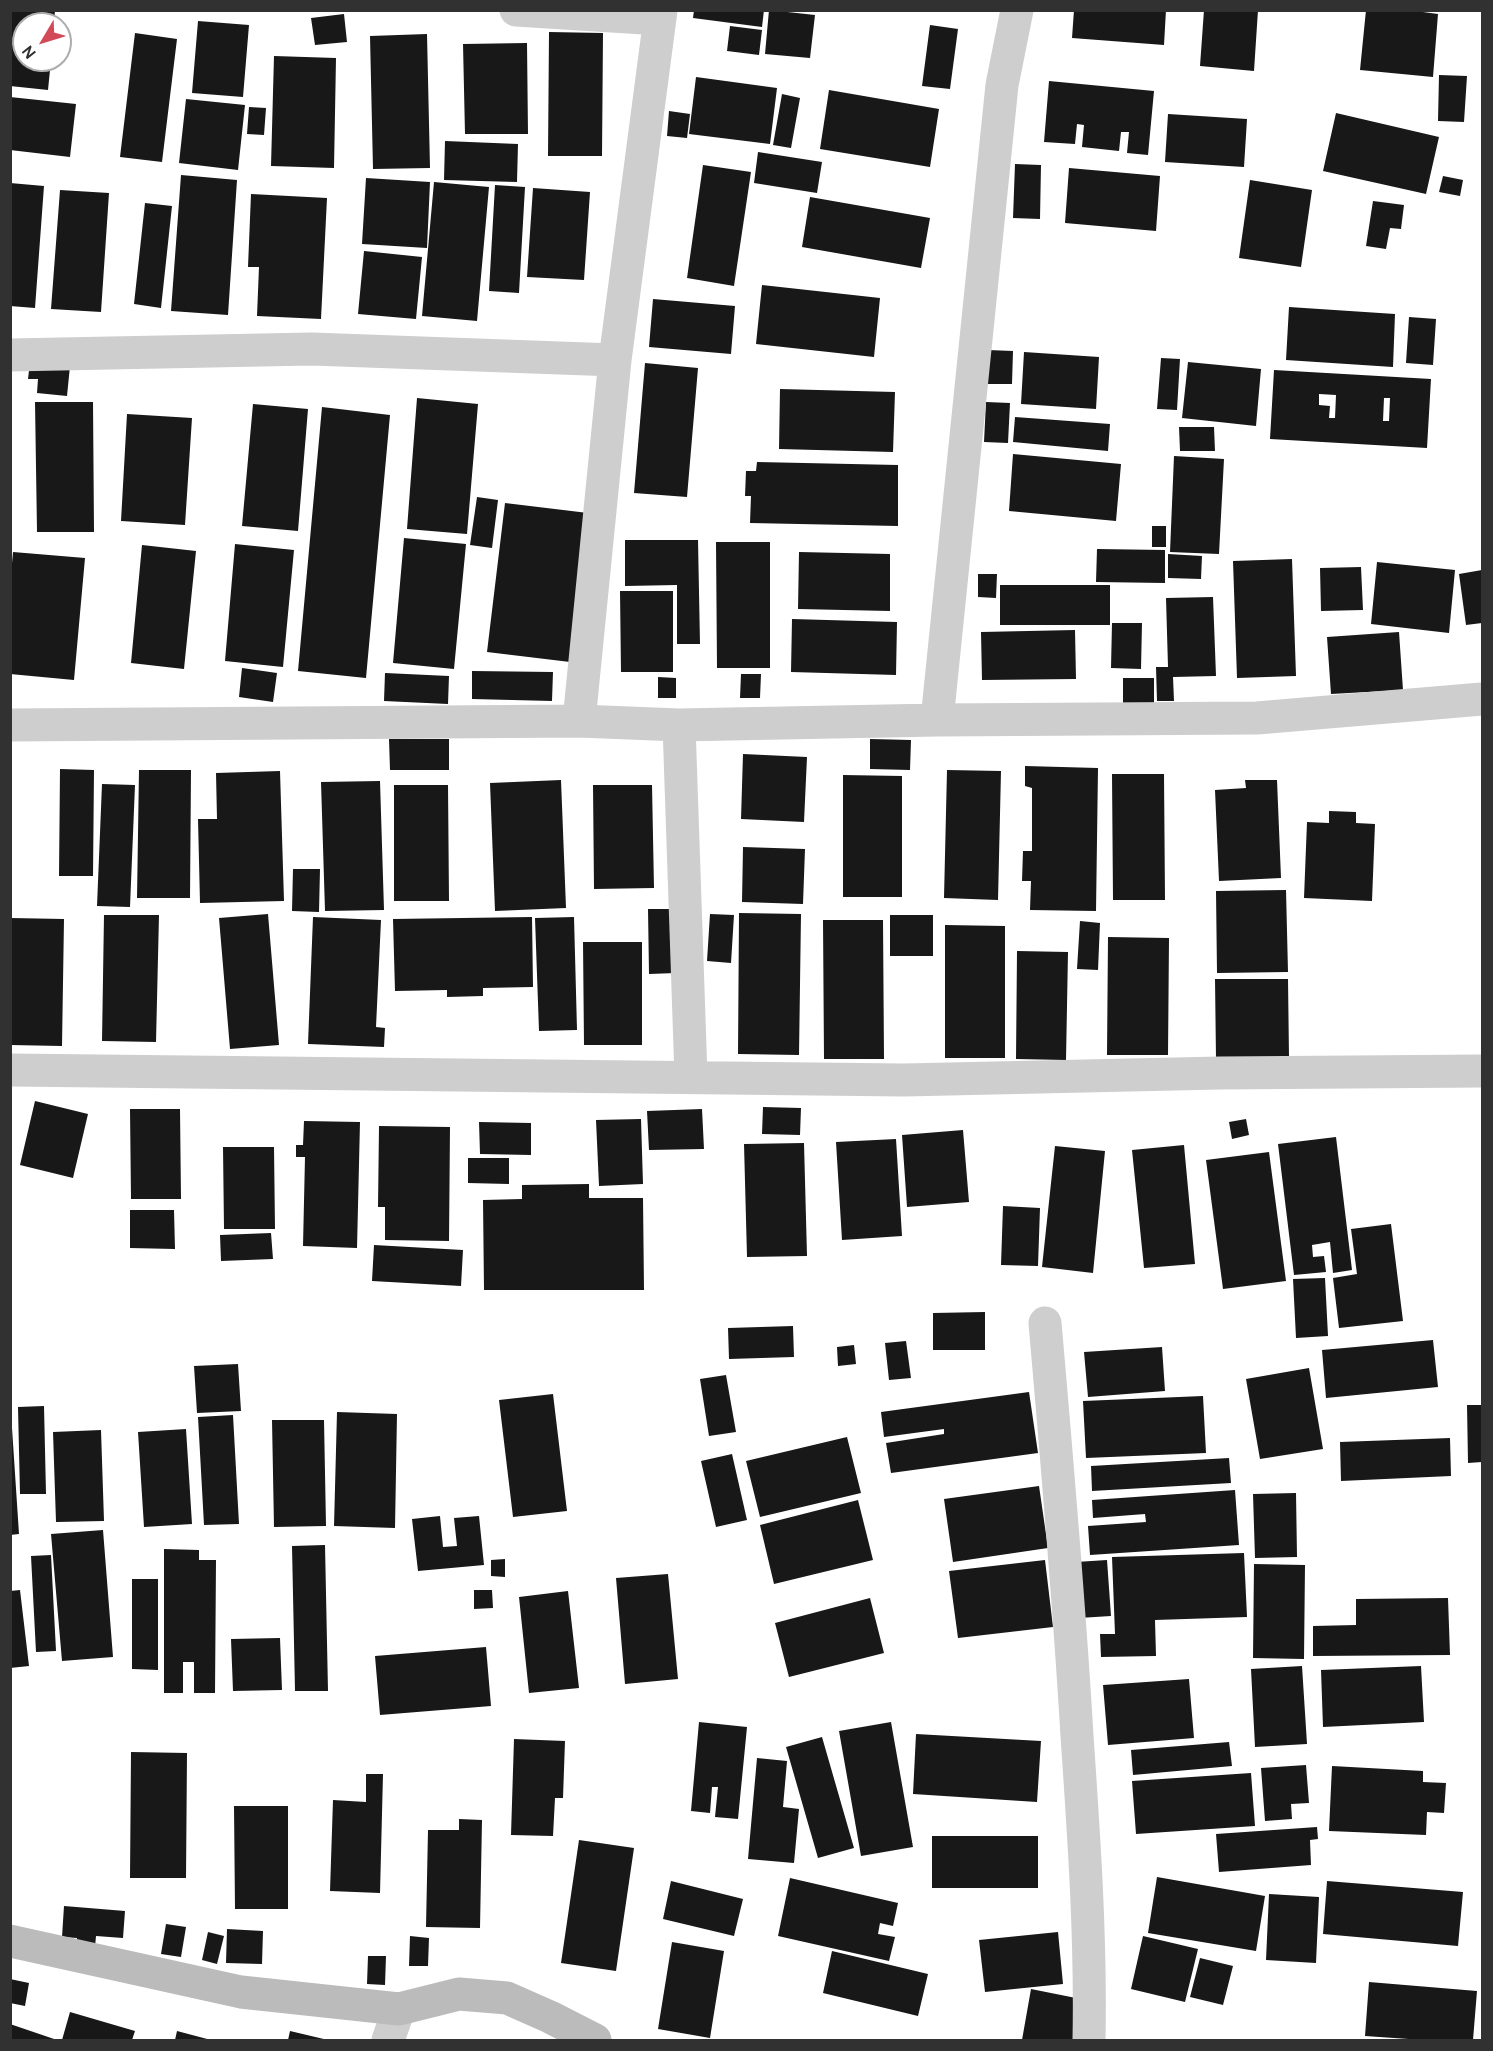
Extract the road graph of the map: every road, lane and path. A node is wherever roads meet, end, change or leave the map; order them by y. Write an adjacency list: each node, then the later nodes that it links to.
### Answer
1 (516, 10): 3 (street)
2 (1017, 10): 7 (street)
3 (660, 15): 5 (street)
4 (10, 355): 5 (street)
5 (615, 360): 8 (street)
6 (1482, 699): 7 (street)
7 (937, 720): 10 (street)
8 (579, 721): 9 (street); 10 (street)
9 (10, 725)
10 (679, 725): 13 (street)
11 (10, 1070): 13 (street)
12 (1482, 1071): 13 (street)
13 (691, 1077)
14 (1045, 1323): 19 (street)
15 (10, 1941): 16 (street)
16 (399, 2009): 17 (street); 18 (street)
17 (388, 2040)
18 (595, 2040)
19 (1089, 2040)

